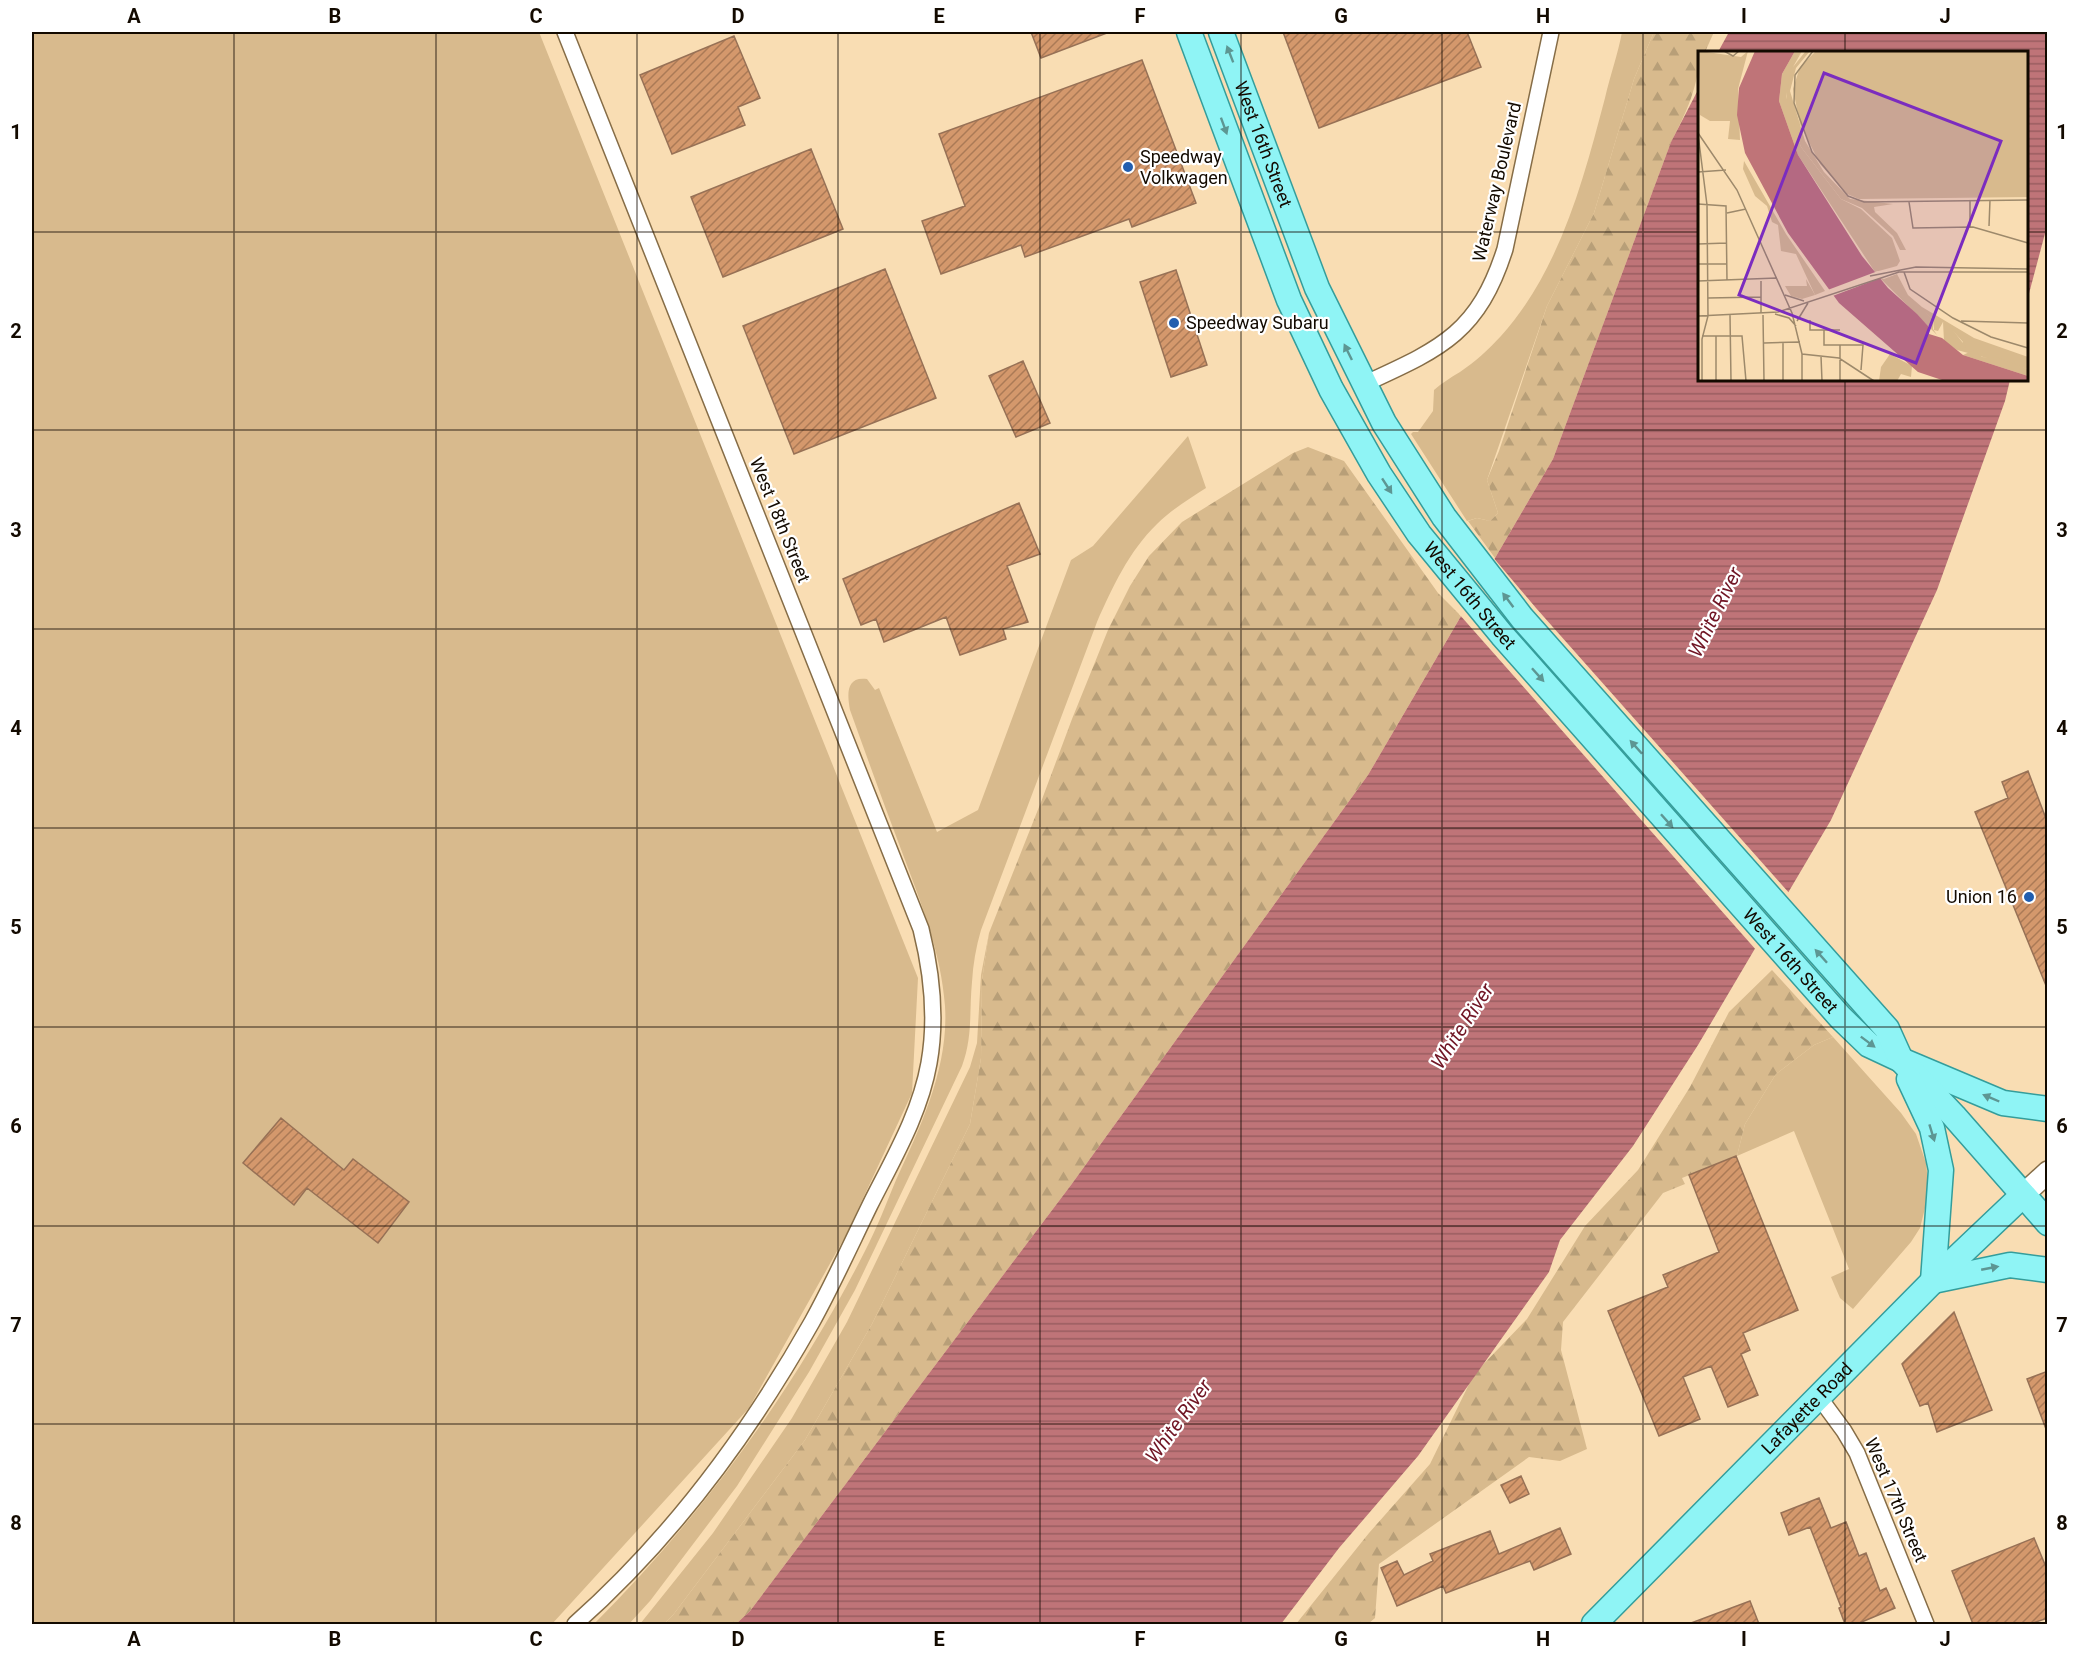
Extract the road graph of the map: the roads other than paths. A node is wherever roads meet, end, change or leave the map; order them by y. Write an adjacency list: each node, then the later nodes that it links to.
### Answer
1 (565, 32): 14 (street, West 18th Street)
2 (1189, 32): 6 (main road, West 16th Street, one-way to 6)
3 (1221, 32): 5 (main road, West 16th Street, one-way to 3)
4 (1551, 32): 5 (street, Waterway Boulevard)
5 (1364, 384): 6 (main road, West 16th Street, one-way to 5)
6 (1901, 1060): 7 (main road, one-way to 6); 9 (main road, West 16th Street); 12 (main road, one-way to 12)
7 (2048, 1109)
8 (2048, 1172): 9 (main road)
9 (2023, 1196): 10 (main road, West 16th Street); 12 (main road, Lafayette Road)
10 (2048, 1223)
11 (2048, 1270): 12 (main road, one-way to 11)
12 (1933, 1281): 13 (main road, Lafayette Road)
13 (1819, 1397): 15 (main road, Lafayette Road); 16 (street, West 17th Street)
14 (575, 1624)
15 (1594, 1624)
16 (1926, 1624)

